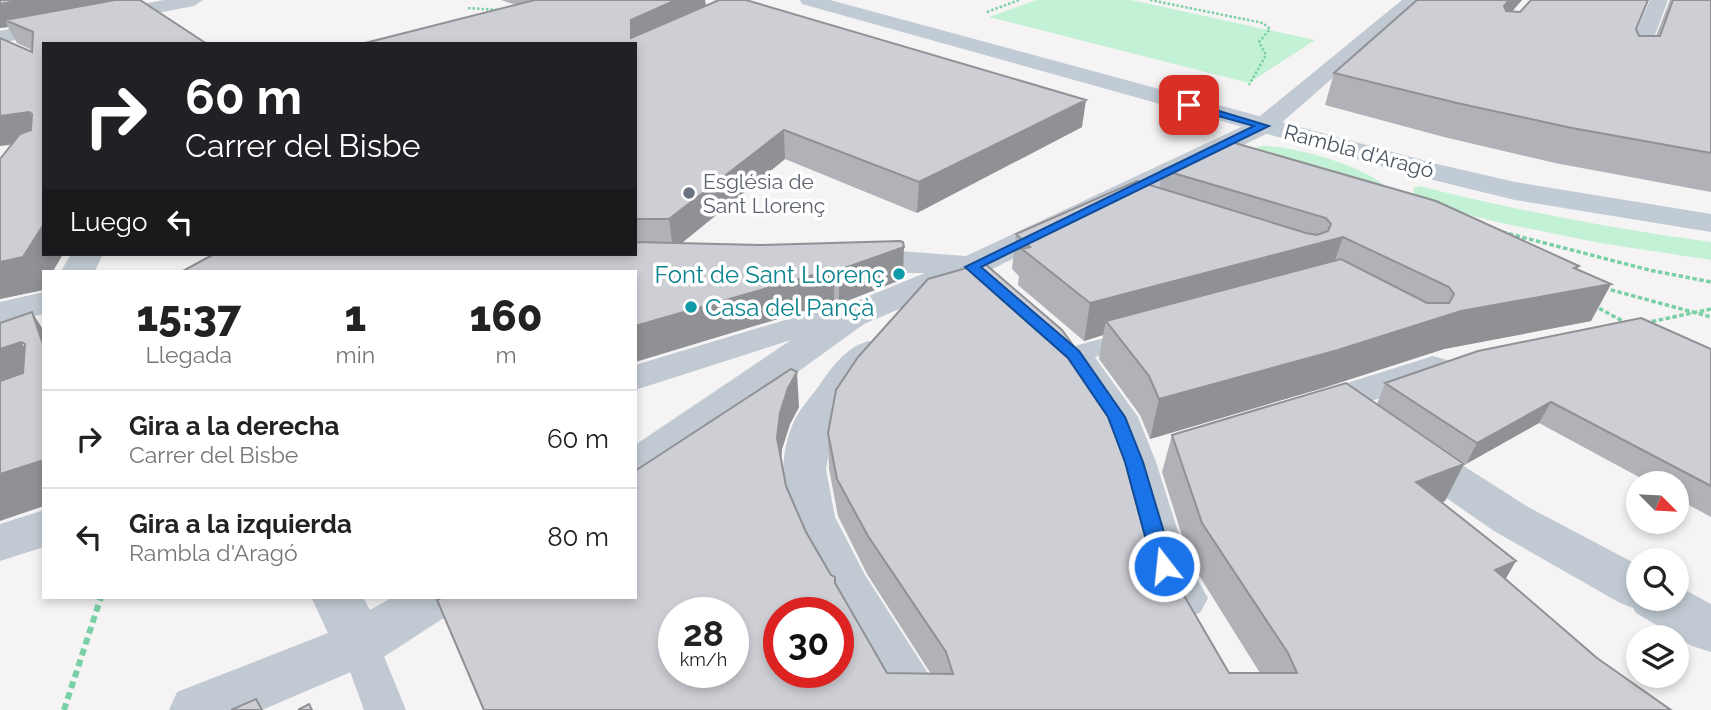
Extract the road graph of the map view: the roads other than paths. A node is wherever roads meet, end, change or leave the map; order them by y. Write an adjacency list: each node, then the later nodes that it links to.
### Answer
1 (194, 0): 5 (street)
2 (809, 0): 9 (main road, Rambla d'Aragó)
3 (1413, 0): 9 (street)
4 (1659, 0): 8 (street)
5 (0, 37)
6 (0, 46): 7 (street)
7 (21, 57)
8 (1635, 59)
9 (1264, 126): 10 (main road, Rambla d'Aragó); 12 (street)
10 (1711, 223)
11 (817, 263): 12 (street)
12 (972, 267): 13 (street); 14 (street)
13 (929, 285): 17 (street); 35 (street)
14 (1007, 297)
15 (42, 303): 16 (street)
16 (0, 313)
17 (851, 316): 21 (street); 24 (street)
18 (1166, 329): 19 (lane)
19 (1059, 342): 32 (street)
20 (1472, 357): 22 (street)
21 (637, 377)
22 (1339, 400): 23 (street); 27 (street)
23 (1275, 419)
24 (637, 466)
25 (42, 529): 26 (street)
26 (0, 543)
27 (1626, 582)
28 (428, 599): 30 (street)
29 (1677, 611): 31 (street)
30 (348, 621): 33 (street); 34 (lane)
31 (1711, 630)
32 (1206, 638)
33 (198, 710)
34 (385, 710)
35 (919, 710)

